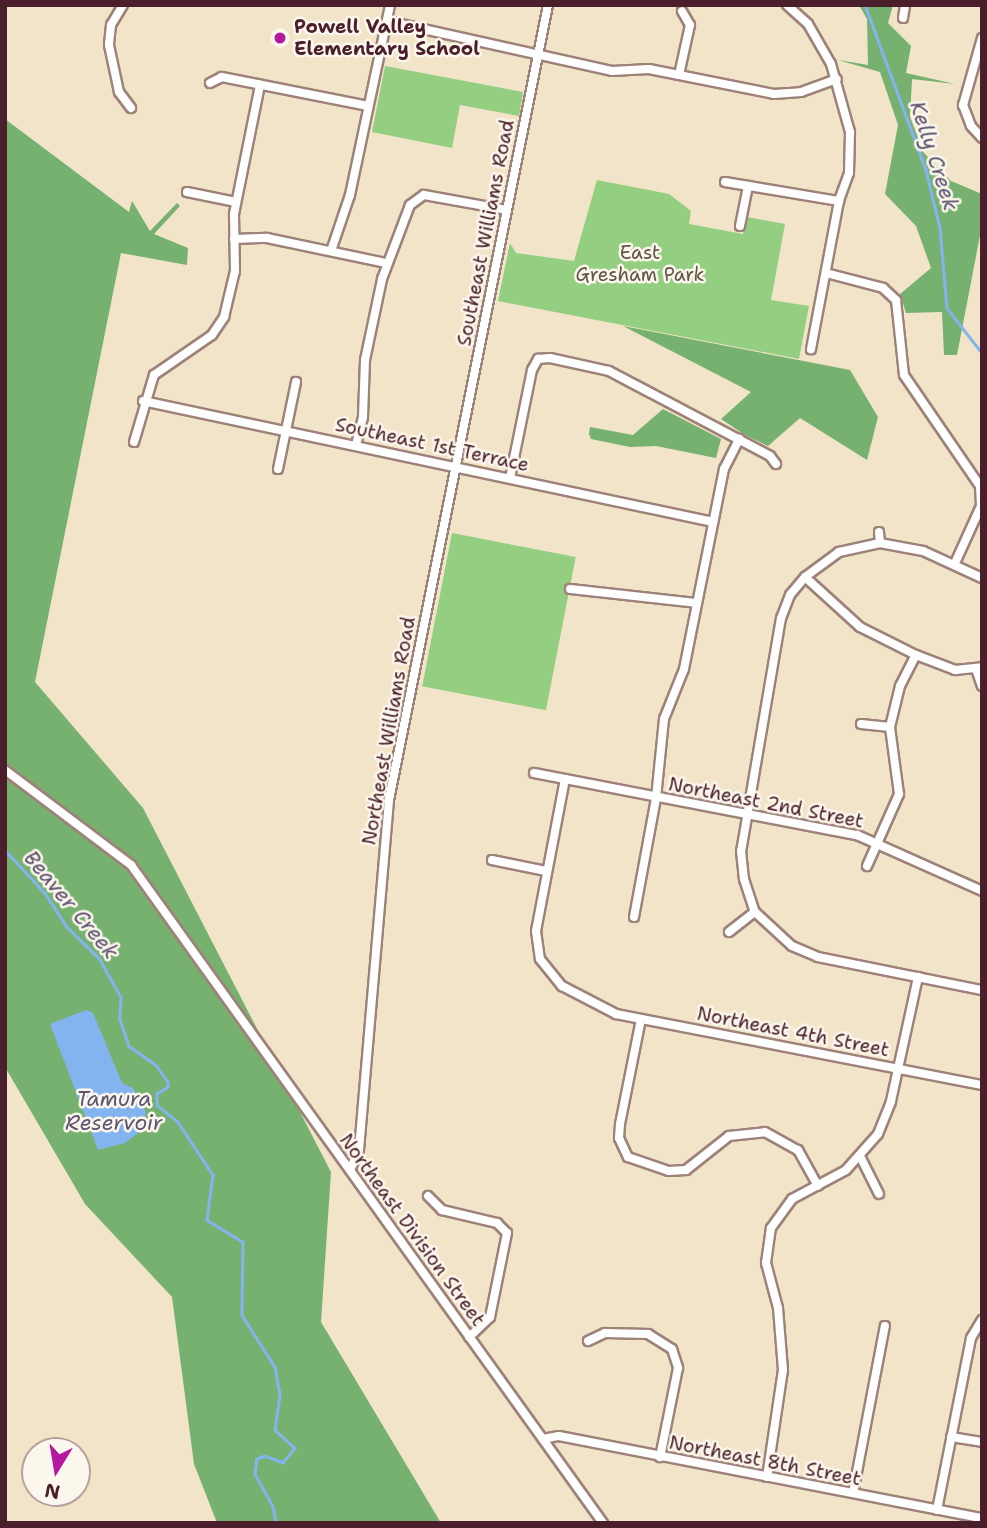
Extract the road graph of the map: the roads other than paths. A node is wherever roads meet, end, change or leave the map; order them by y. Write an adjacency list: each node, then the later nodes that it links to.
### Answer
1 (123, 5): 16 (street)
2 (390, 5): 8 (street)
3 (548, 5): 10 (street, Southeast Williams Road)
4 (787, 5): 12 (street)
5 (905, 5): 7 (street)
6 (682, 11): 11 (street)
7 (902, 18)
8 (387, 22): 10 (street); 15 (street)
9 (982, 38): 17 (street)
10 (538, 54): 11 (street); 23 (street, Southeast Williams Road)
11 (679, 75): 12 (street)
12 (837, 79): 21 (street)
13 (209, 83): 14 (street)
14 (260, 85): 15 (street); 22 (street)
15 (368, 106): 26 (street)
16 (131, 108)
17 (982, 138)
18 (725, 182): 19 (street)
19 (748, 186): 21 (street); 24 (street)
20 (187, 192): 22 (street)
21 (839, 201): 28 (street)
22 (236, 202): 25 (street)
23 (507, 210): 27 (street); 37 (street, Southeast Williams Road)
24 (740, 226)
25 (234, 239): 26 (street); 31 (street)
26 (331, 251): 27 (street)
27 (386, 262): 35 (street)
28 (826, 273): 29 (street); 43 (street)
29 (811, 349)
30 (296, 382): 32 (street)
31 (144, 401): 32 (street, Southeast 1st Terrace); 34 (street)
32 (286, 431): 35 (street, Southeast 1st Terrace); 38 (street)
33 (739, 439): 36 (street); 39 (street); 40 (street)
34 (134, 442)
35 (356, 445): 37 (street, Southeast 1st Terrace)
36 (776, 464)
37 (456, 467): 39 (street, Southeast 1st Terrace); 72 (street, Northeast Williams Road)
38 (278, 469)
39 (510, 478): 40 (street, Southeast 1st Terrace)
40 (713, 522): 47 (street)
41 (879, 531): 42 (street)
42 (880, 543): 43 (street); 44 (street)
43 (955, 563): 45 (street)
44 (805, 577): 48 (street); 57 (street)
45 (982, 578)
46 (570, 589): 47 (street)
47 (696, 603): 56 (street)
48 (916, 655): 49 (street); 52 (street)
49 (979, 668): 50 (street)
50 (982, 686)
51 (861, 724): 52 (street)
52 (890, 727): 58 (street)
53 (5, 770): 72 (street, Northeast Division Street)
54 (534, 773): 55 (street, Northeast 2nd Street)
55 (565, 779): 56 (street, Northeast 2nd Street); 61 (street, Northeast 4th Street)
56 (656, 798): 57 (street, Northeast 2nd Street); 64 (street)
57 (747, 815): 58 (street, Northeast 2nd Street); 63 (street)
58 (878, 841): 60 (street); 62 (street, Northeast 2nd Street)
59 (492, 860): 61 (street)
60 (867, 866)
61 (547, 871): 68 (street, Northeast 4th Street)
62 (982, 891)
63 (755, 912): 65 (street); 66 (street)
64 (634, 916)
65 (729, 932)
66 (918, 977): 67 (street); 69 (street)
67 (982, 990)
68 (641, 1019): 69 (street, Northeast 4th Street); 73 (street)
69 (899, 1068): 70 (street, Northeast 4th Street); 71 (street)
70 (982, 1085)
71 (861, 1158): 73 (street); 74 (street)
72 (350, 1170): 78 (street, Northeast Division Street)
73 (818, 1186): 84 (street)
74 (879, 1194)
75 (428, 1196): 78 (street)
76 (982, 1320): 80 (street)
77 (885, 1326): 85 (street)
78 (469, 1337): 81 (street, Northeast Division Street)
79 (588, 1341): 83 (street)
80 (951, 1437): 82 (street); 86 (street)
81 (543, 1439): 83 (street, Northeast 8th Street); 88 (street, Northeast Division Street)
82 (982, 1442)
83 (660, 1457): 84 (street, Northeast 8th Street)
84 (767, 1477): 85 (street, Northeast 8th Street)
85 (853, 1493): 86 (street, Northeast 8th Street)
86 (937, 1510): 87 (street, Northeast 8th Street)
87 (982, 1518)
88 (603, 1523)

